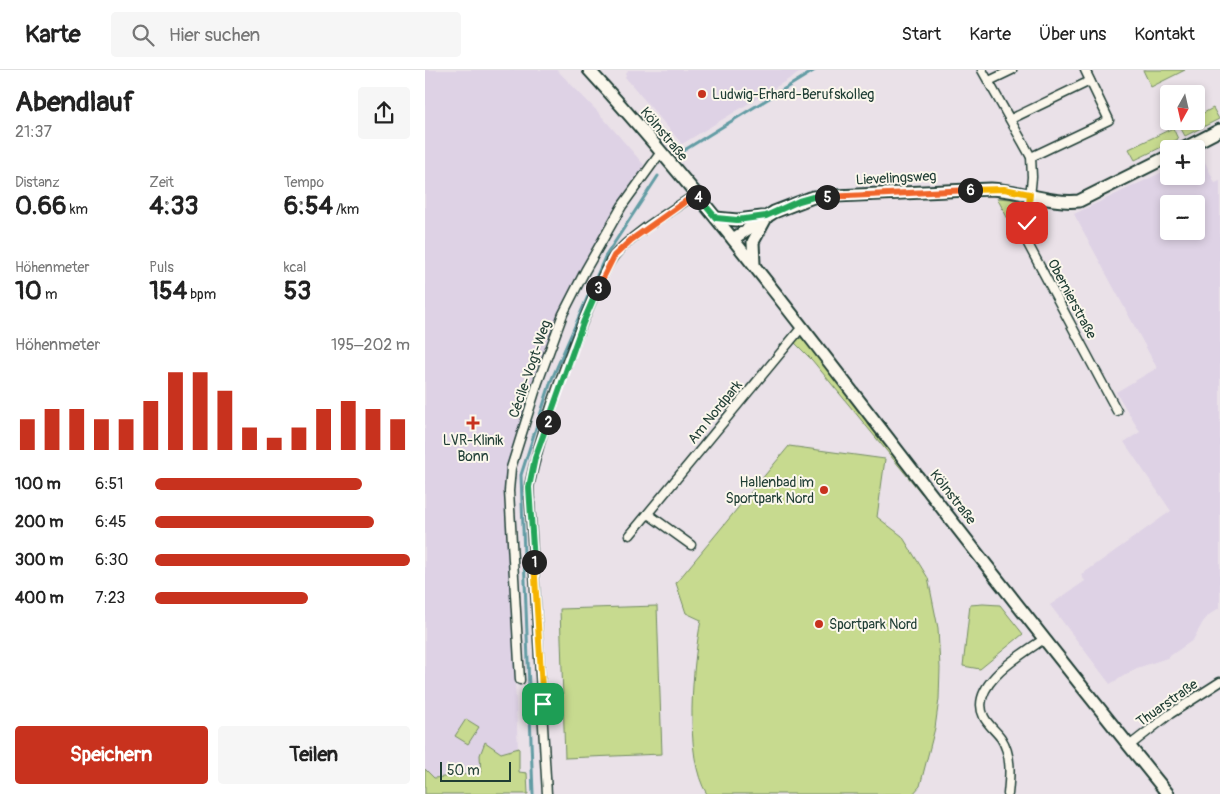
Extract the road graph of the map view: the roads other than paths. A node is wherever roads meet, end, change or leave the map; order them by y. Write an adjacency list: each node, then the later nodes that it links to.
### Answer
1 (589, 70): 10 (main road, Kölnstraße)
2 (983, 70): 5 (street)
3 (1012, 70): 5 (street)
4 (1085, 70): 6 (street)
5 (989, 81): 7 (street)
6 (1090, 81): 7 (street); 11 (street)
7 (1011, 119): 11 (street)
8 (1220, 130): 9 (main road)
9 (1201, 140)
10 (661, 152): 13 (main road, Kölnstraße); 25 (street, Cécile-Vogt-Weg)
11 (1031, 157): 14 (street, Obernierstraße)
12 (1160, 160): 14 (main road, Lievelingsweg)
13 (696, 194): 16 (main road, Kölnstraße); 28 (street)
14 (1030, 194): 15 (main road, Lievelingsweg); 20 (street, Obernierstraße)
15 (766, 216): 16 (main road); 17 (main road, Lievelingsweg); 18 (main road)
16 (716, 218): 17 (main road, Kölnstraße)
17 (733, 239): 18 (main road, Kölnstraße)
18 (754, 264): 19 (main road, Kölnstraße)
19 (802, 327): 21 (street, Am Nordpark); 24 (main road, Kölnstraße)
20 (1117, 411)
21 (648, 514): 22 (street, Am Nordpark); 23 (street)
22 (630, 536)
23 (691, 545)
24 (1044, 640): 27 (main road, Kölnstraße); 29 (street)
25 (520, 680)
26 (1220, 682): 27 (street, Thuarstraße)
27 (1129, 746): 30 (main road, Kölnstraße)
28 (547, 794)
29 (1008, 794)
30 (1168, 794)

